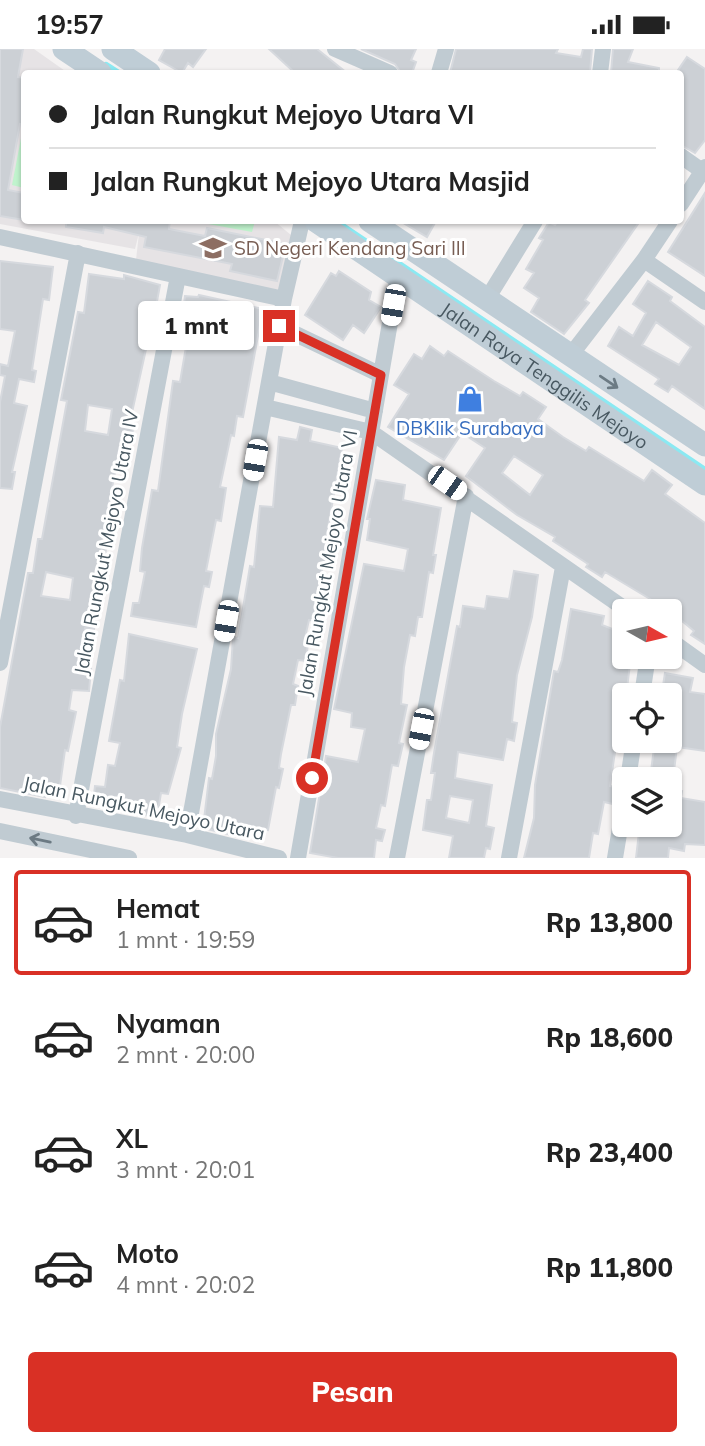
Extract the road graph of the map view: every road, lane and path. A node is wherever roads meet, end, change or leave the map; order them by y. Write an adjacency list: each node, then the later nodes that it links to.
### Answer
1 (64, 49): 6 (street)
2 (335, 49): 8 (street)
3 (446, 49): 9 (street)
4 (603, 49): 10 (street)
5 (119, 60): 7 (street)
6 (96, 70)
7 (142, 70)
8 (383, 70)
9 (440, 70)
10 (600, 70)
11 (684, 158): 12 (street)
12 (704, 170): 13 (street)
13 (684, 200)
14 (301, 224): 24 (street)
15 (320, 224): 23 (street, Jalan Raya Tenggilis Mejoyo)
16 (374, 224): 25 (street, Jalan Raya Tenggilis Mejoyo)
17 (533, 224): 25 (street)
18 (668, 224): 21 (street)
19 (0, 237): 20 (street)
20 (78, 253): 22 (street); 41 (street)
21 (644, 260): 26 (street); 29 (street)
22 (178, 276): 24 (street); 44 (street, Jalan Rungkut Mejoyo Utara IV)
23 (398, 276): 28 (street, Jalan Raya Tenggilis Mejoyo); 30 (street, Jalan Rungkut Mejoyo Utara VI)
24 (284, 299): 27 (street)
25 (487, 299): 28 (street, Jalan Raya Tenggilis Mejoyo)
26 (705, 302)
27 (279, 326): 30 (street); 31 (street)
28 (501, 327): 29 (street, Jalan Raya Tenggilis Mejoyo); 36 (street, Jalan Raya Tenggilis Mejoyo)
29 (570, 356): 35 (street, Jalan Raya Tenggilis Mejoyo, one-way to 35)
30 (381, 375): 33 (street, Jalan Rungkut Mejoyo Utara VI)
31 (269, 382): 32 (street); 33 (street)
32 (265, 407): 34 (street); 47 (street)
33 (375, 411): 34 (street, Jalan Rungkut Mejoyo Utara VI)
34 (371, 432): 37 (street); 51 (street, Jalan Rungkut Mejoyo Utara VI)
35 (705, 445)
36 (705, 484)
37 (466, 496): 38 (street); 52 (street)
38 (563, 567): 39 (street); 53 (street)
39 (612, 600)
40 (682, 649): 42 (street)
41 (0, 663)
42 (705, 665)
43 (0, 799): 44 (street, Jalan Rungkut Mejoyo Utara)
44 (76, 816): 45 (street, Jalan Rungkut Mejoyo Utara)
45 (128, 825): 47 (street, Jalan Rungkut Mejoyo Utara); 49 (street)
46 (0, 831): 49 (street, one-way to 46)
47 (187, 835): 50 (street, Jalan Rungkut Mejoyo Utara)
48 (618, 837): 54 (street)
49 (125, 857)
50 (279, 858)
51 (298, 858)
52 (397, 858)
53 (509, 858)
54 (615, 858)

